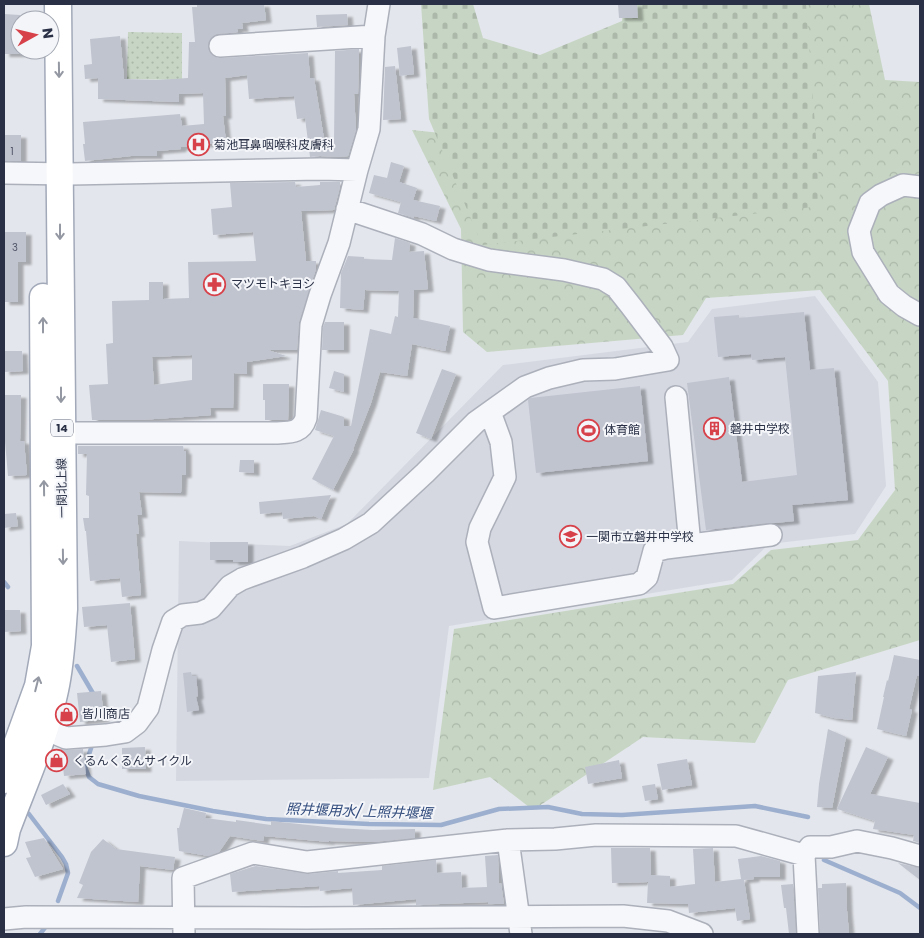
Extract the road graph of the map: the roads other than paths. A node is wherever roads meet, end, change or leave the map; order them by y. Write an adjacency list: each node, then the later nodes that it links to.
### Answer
1 (58, 4): 8 (main road, 一関北上線 / 14, one-way to 8)
2 (379, 4): 3 (street)
3 (374, 36): 4 (street); 6 (street)
4 (220, 46)
5 (42, 60): 8 (main road, 一関北上線 / 14)
6 (357, 170): 8 (street); 10 (street)
7 (4, 173): 8 (street)
8 (51, 173): 14 (main road, 一関北上線 / 14)
9 (920, 187): 11 (street)
10 (347, 209): 13 (street); 14 (street)
11 (920, 315)
12 (676, 397): 16 (street)
13 (490, 412): 16 (street); 17 (street)
14 (52, 433): 17 (main road, 一関北上線 / 14)
15 (771, 535): 16 (street)
16 (690, 545)
17 (35, 725): 18 (main road, 一関北上線 / 14); 19 (main road, 一関北上線 / 14)
18 (4, 780)
19 (5, 833)
20 (508, 840): 21 (street); 24 (street); 26 (street)
21 (804, 856): 22 (street); 28 (street)
22 (920, 856)
23 (4, 919): 24 (street)
24 (184, 926): 25 (street)
25 (306, 926): 26 (street)
26 (520, 926): 27 (street)
27 (702, 934)
28 (808, 934)

